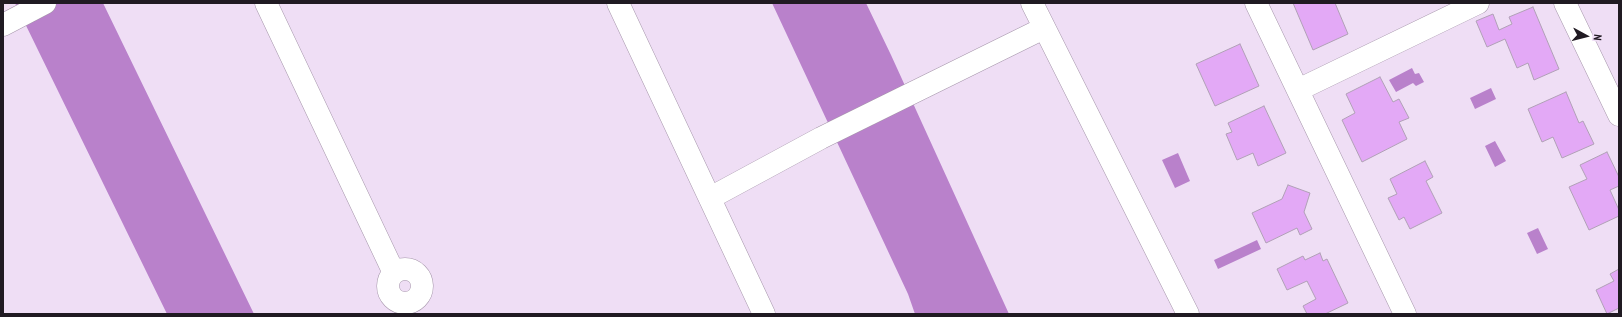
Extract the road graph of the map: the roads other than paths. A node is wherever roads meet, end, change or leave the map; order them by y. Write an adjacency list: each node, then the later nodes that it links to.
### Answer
1 (45, 3): 8 (street)
2 (266, 3): 13 (street)
3 (618, 3): 12 (street)
4 (1032, 3): 9 (street)
5 (1256, 3): 10 (street)
6 (1478, 3): 10 (street)
7 (1565, 3): 11 (street)
8 (3, 25)
9 (1044, 28): 12 (street); 15 (street)
10 (1298, 90): 16 (street)
11 (1619, 115)
12 (710, 198): 14 (street)
13 (394, 273)
14 (764, 314)
15 (1188, 314)
16 (1405, 314)

